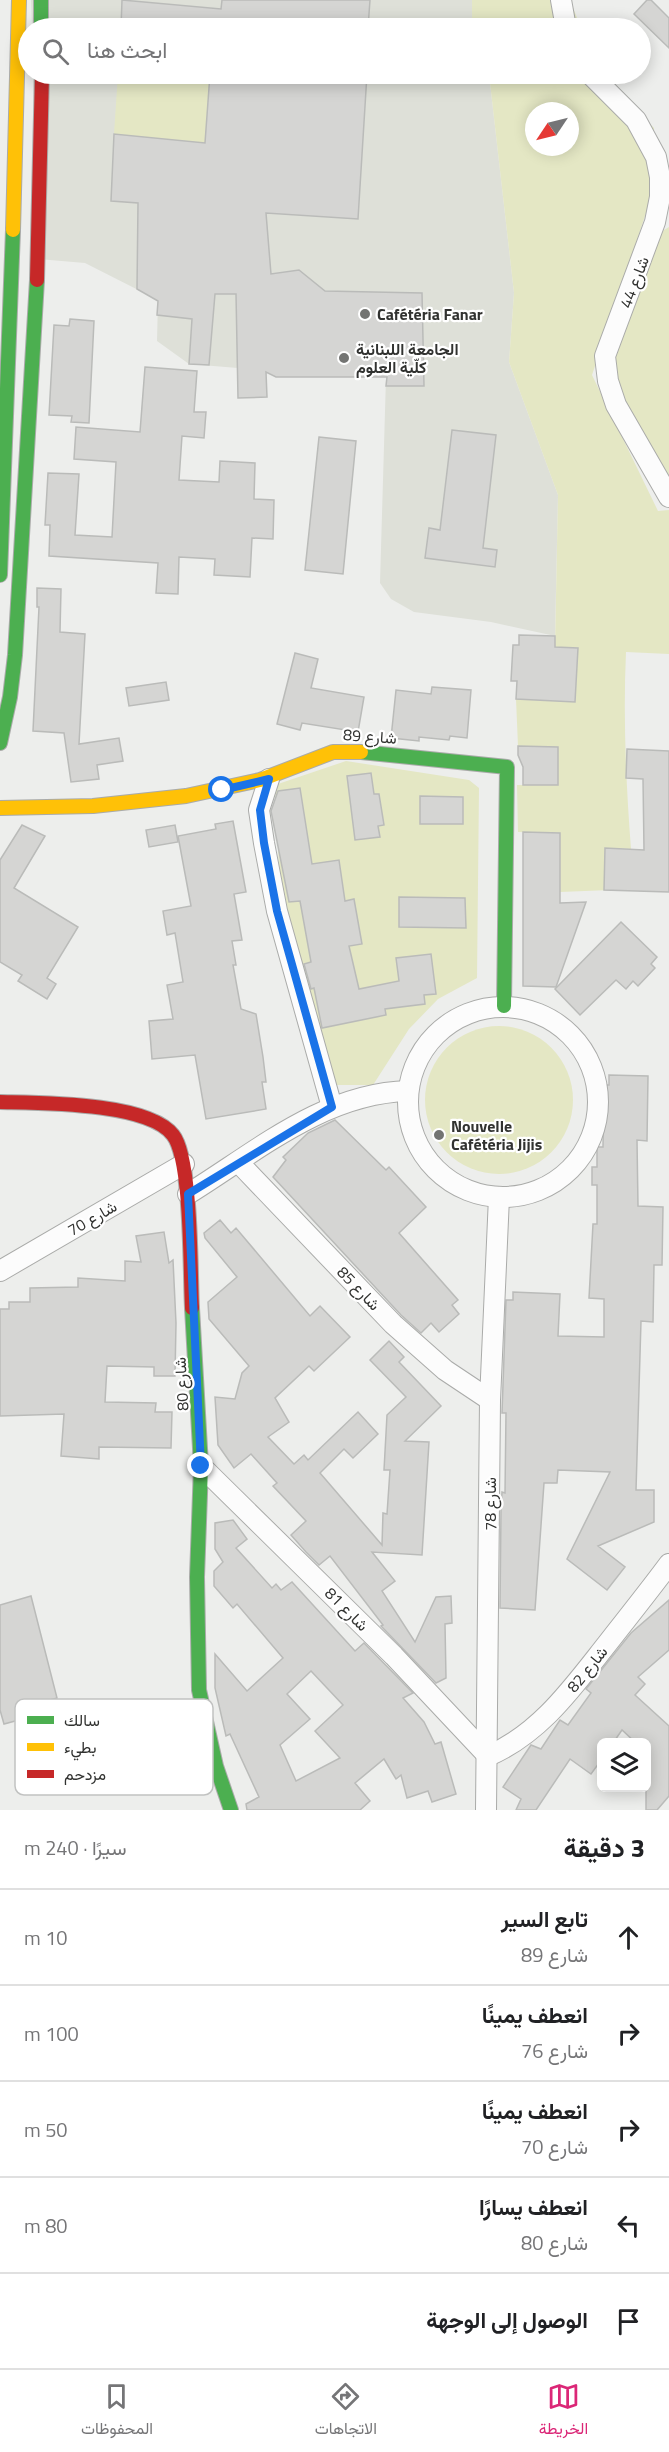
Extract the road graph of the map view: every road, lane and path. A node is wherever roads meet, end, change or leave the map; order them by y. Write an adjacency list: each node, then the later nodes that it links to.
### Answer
1 (19, 0): 4 (street)
2 (41, 0): 5 (street)
3 (561, 0): 6 (street)
4 (19, 18)
5 (41, 18)
6 (564, 18)
7 (18, 84): 11 (street)
8 (42, 84): 13 (street)
9 (600, 84): 10 (street, شارع 44)
10 (669, 497)
11 (0, 575)
12 (0, 655): 13 (street)
13 (15, 655): 14 (street)
14 (0, 743)
15 (269, 779): 16 (street, شارع 89); 17 (street, شارع 89); 20 (street)
16 (0, 808)
17 (504, 1006): 18 (street); 24 (street)
18 (408, 1091): 20 (street); 24 (street)
19 (0, 1102): 22 (street, شارع 80)
20 (332, 1107): 21 (street)
21 (239, 1163): 23 (street); 26 (street, شارع 85)
22 (184, 1164): 23 (street, شارع 80); 25 (street, شارع 70)
23 (188, 1194): 27 (street, شارع 80)
24 (499, 1197): 26 (street, شارع 78)
25 (0, 1271)
26 (490, 1400): 31 (street, شارع 78)
27 (201, 1466): 29 (street, شارع 80); 31 (street, شارع 81)
28 (669, 1564): 31 (street, شارع 82)
29 (201, 1699)
30 (213, 1753): 32 (street, شارع 80)
31 (488, 1756): 33 (street, شارع 78)
32 (231, 1810)
33 (486, 1810)

